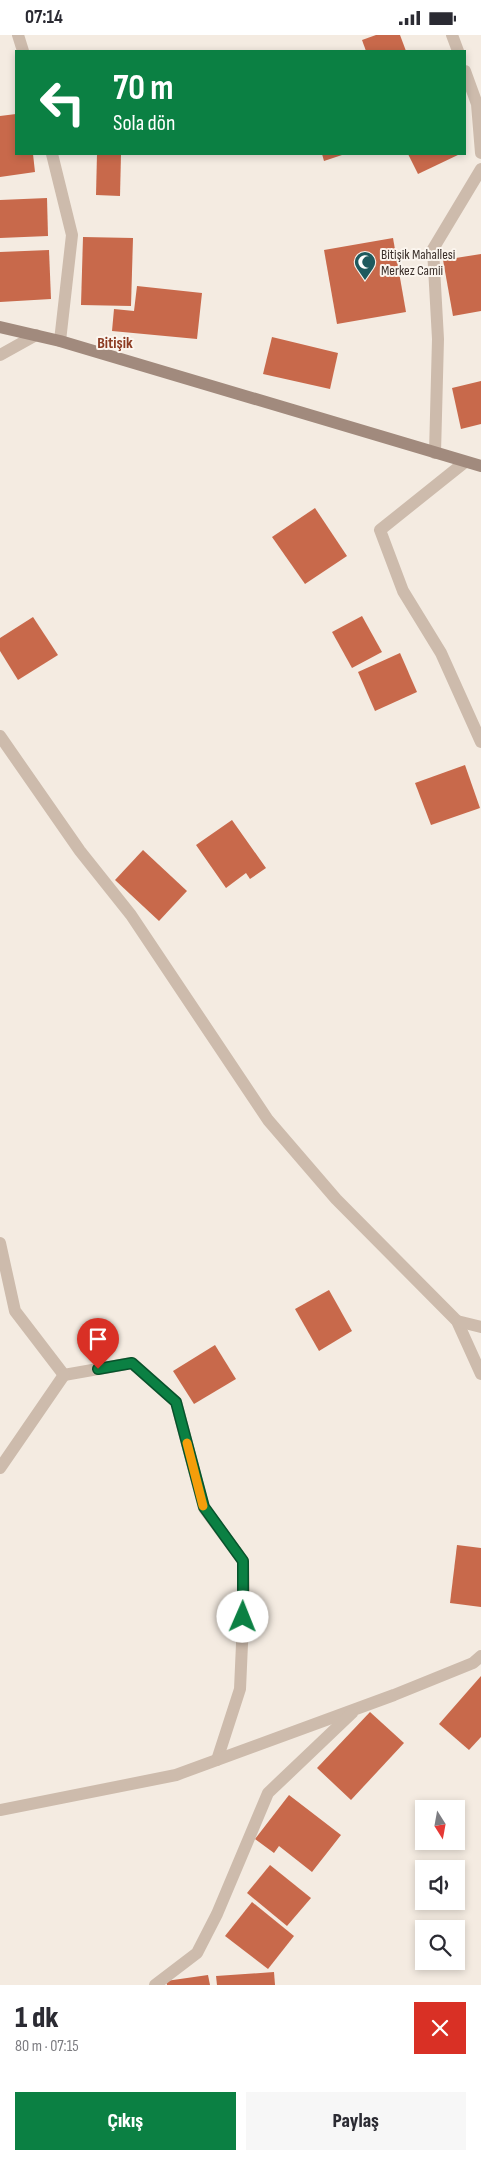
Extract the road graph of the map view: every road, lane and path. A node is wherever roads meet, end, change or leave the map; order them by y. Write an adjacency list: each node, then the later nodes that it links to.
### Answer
1 (18, 35): 3 (street)
2 (452, 35): 4 (street)
3 (23, 50)
4 (458, 50)
5 (466, 74): 6 (street)
6 (481, 153)
7 (52, 155): 11 (street)
8 (481, 169): 13 (street)
9 (0, 327): 10 (street)
10 (36, 335): 11 (street); 12 (street)
11 (60, 341): 13 (street)
12 (0, 355)
13 (435, 453): 14 (street)
14 (465, 462): 15 (street); 17 (street)
15 (481, 466)
16 (0, 736): 19 (street)
17 (481, 742)
18 (0, 1243): 22 (street)
19 (457, 1321): 20 (street); 21 (street)
20 (481, 1327)
21 (481, 1374)
22 (64, 1375): 23 (street); 26 (street)
23 (0, 1468)
24 (481, 1656): 25 (street)
25 (356, 1709): 26 (street); 28 (street)
26 (217, 1760): 27 (street)
27 (0, 1811)
28 (155, 1985)

